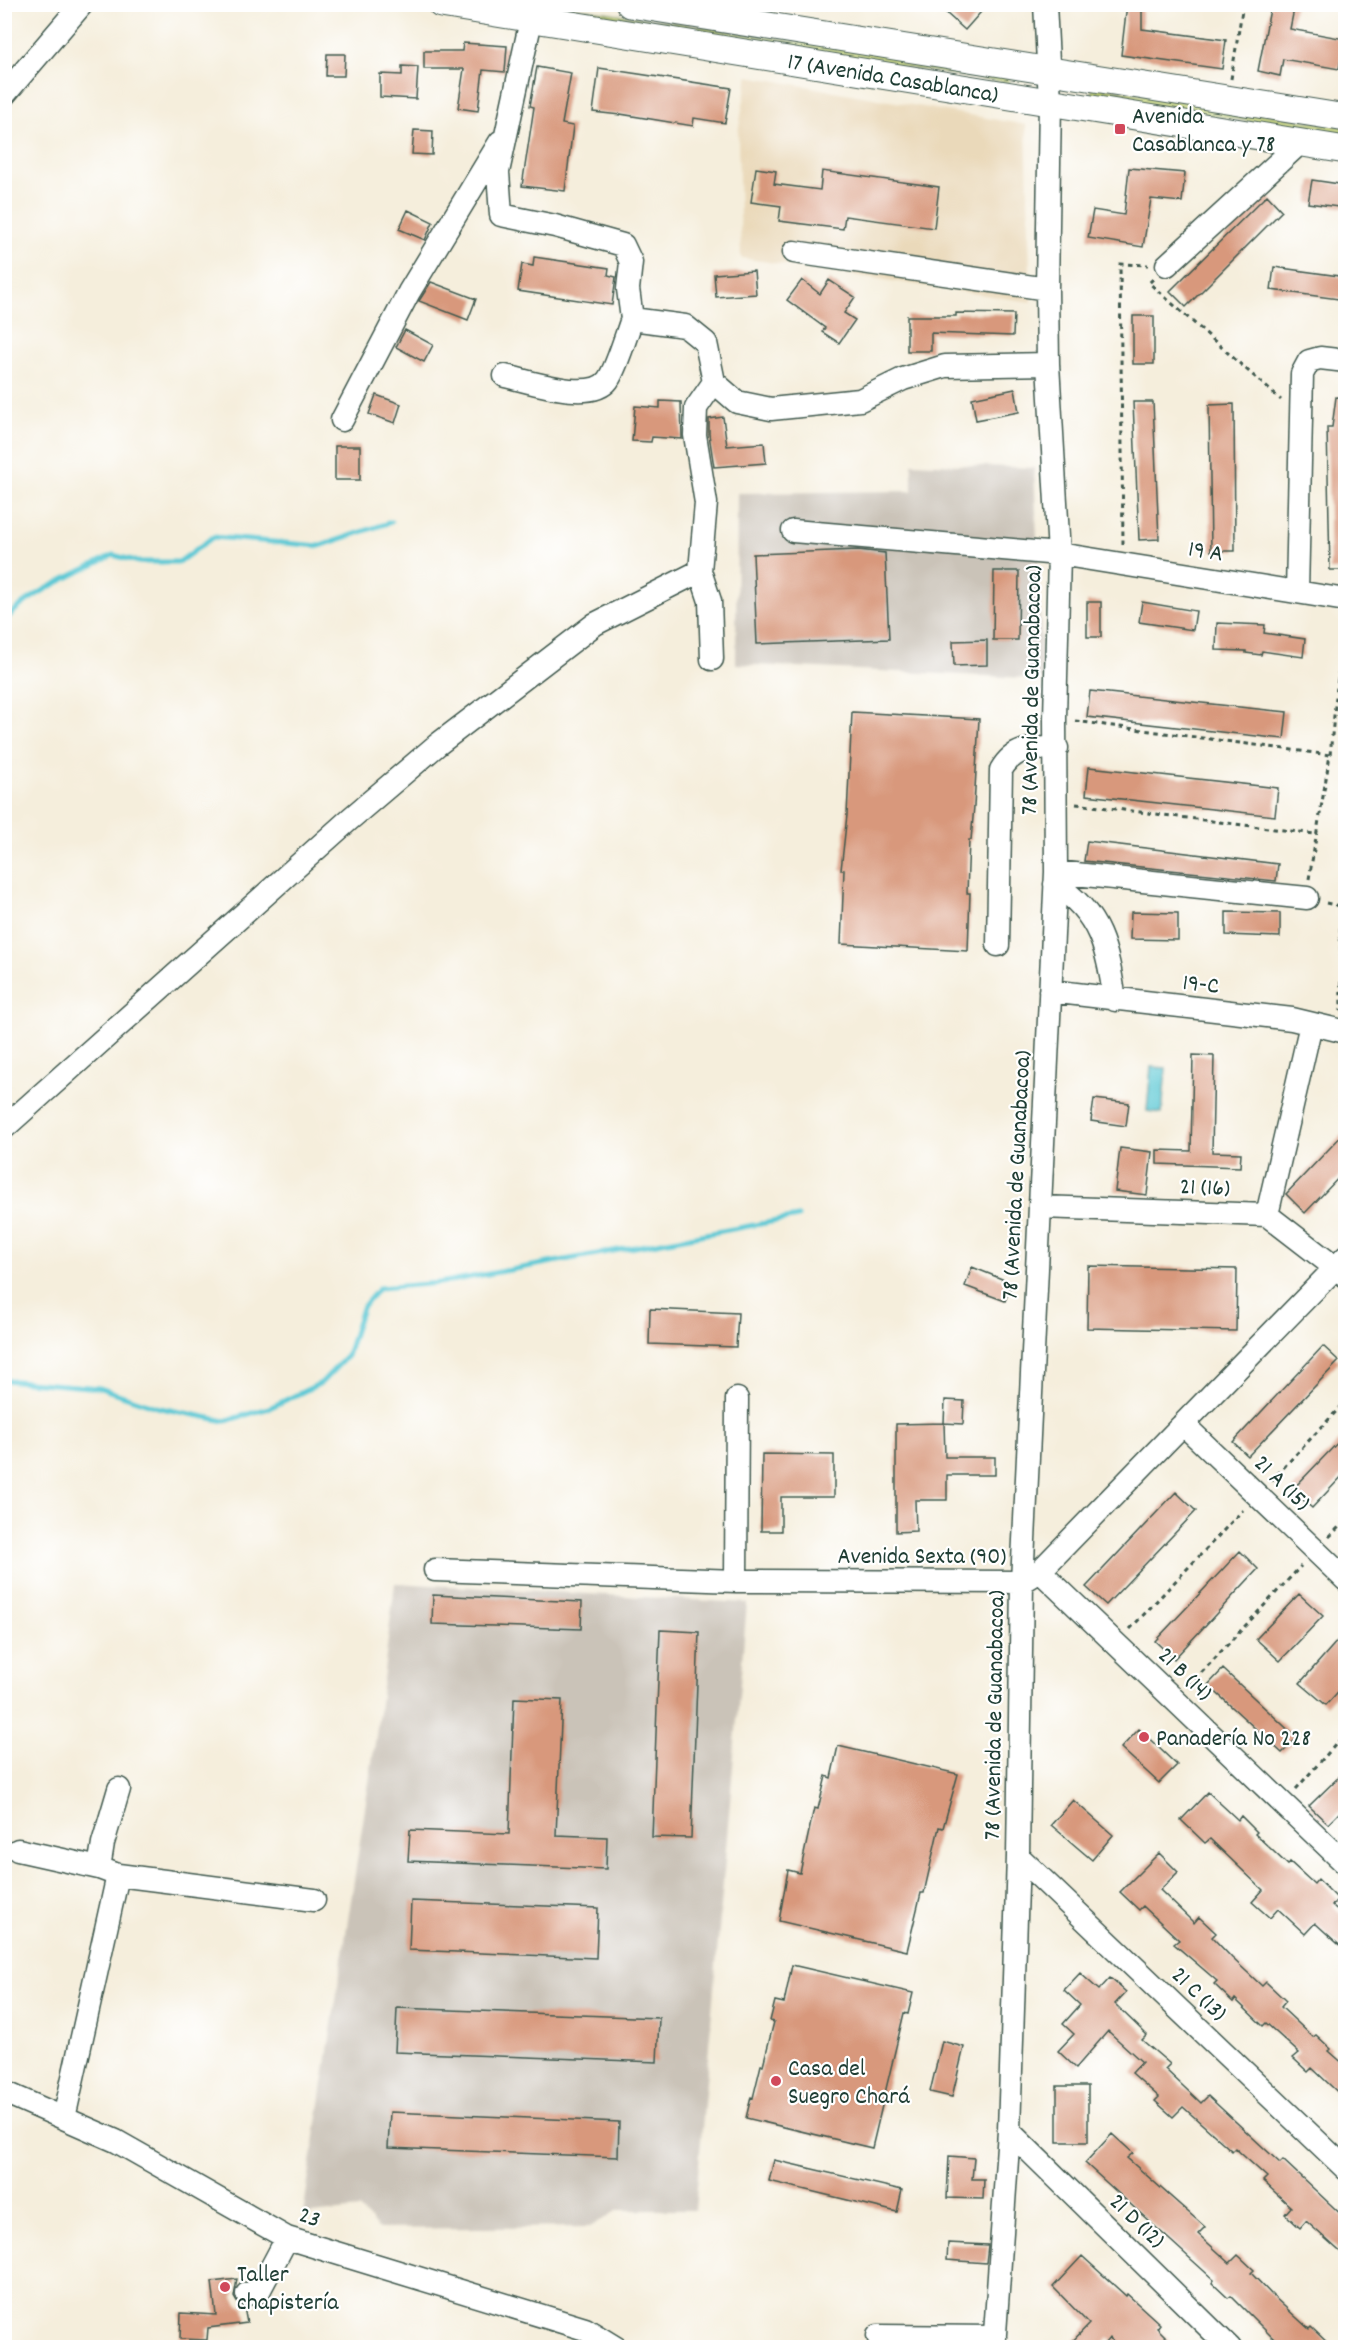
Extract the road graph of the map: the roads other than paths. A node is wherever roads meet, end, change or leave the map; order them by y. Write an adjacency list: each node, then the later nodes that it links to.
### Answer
1 (441, 4): 5 (main road, 17 (Avenida Casablanca))
2 (630, 4): 6 (main road, 17 (Avenida Casablanca))
3 (1045, 4): 6 (street, 78 (Avenida de Guanabacoa))
4 (72, 10): 7 (street)
5 (531, 20): 8 (main road, 17 (Avenida Casablanca)); 10 (street)
6 (1049, 71): 8 (street, 78 (Avenida de Guanabacoa)); 9 (main road, 17 (Avenida Casablanca))
7 (4, 95)
8 (1050, 101): 11 (main road, 17 (Avenida Casablanca)); 15 (street, 78 (Avenida de Guanabacoa))
9 (1346, 118)
10 (507, 131): 16 (street); 21 (street)
11 (1301, 142): 12 (main road, 17 (Avenida Casablanca)); 14 (street)
12 (1346, 150)
13 (794, 252): 15 (street)
14 (1167, 265)
15 (1047, 289): 18 (street, 78 (Avenida de Guanabacoa))
16 (632, 319): 19 (street); 20 (street)
17 (1346, 361): 25 (street)
18 (1048, 364): 20 (street); 23 (street, 78 (Avenida de Guanabacoa))
19 (505, 376)
20 (714, 382): 24 (street)
21 (342, 420)
22 (793, 531): 23 (street, 19 A)
23 (1059, 554): 25 (street, 19 A); 28 (street, 78 (Avenida de Guanabacoa))
24 (699, 571): 27 (street); 36 (street)
25 (1298, 592): 26 (street, 19 A)
26 (1346, 600)
27 (712, 659)
28 (1057, 748): 29 (street, 78 (Avenida de Guanabacoa)); 31 (street)
29 (1055, 878): 30 (street); 32 (street, 78 (Avenida de Guanabacoa)); 33 (street)
30 (1306, 898)
31 (998, 945)
32 (1050, 991): 33 (street, 19-C); 37 (street, 78 (Avenida de Guanabacoa))
33 (1115, 1000): 34 (street, 19-C)
34 (1311, 1023): 35 (street, 19-C); 38 (street)
35 (1343, 1031)
36 (4, 1128)
37 (1041, 1207): 38 (street, 21 (16)); 43 (street, 78 (Avenida de Guanabacoa))
38 (1267, 1215): 39 (street)
39 (1342, 1267): 41 (street, Avenida Sexta (90))
40 (737, 1399): 45 (street)
41 (1183, 1424): 43 (street, Avenida Sexta (90)); 44 (street, 21 A (15))
42 (435, 1570): 45 (street, Avenida Sexta (90))
43 (1031, 1576): 45 (street, Avenida Sexta (90)); 48 (street, 78 (Avenida de Guanabacoa)); 49 (street, 21 B (14))
44 (1346, 1580)
45 (736, 1581)
46 (119, 1789): 50 (street)
47 (18, 1850): 50 (street)
48 (1018, 1856): 54 (street, 78 (Avenida de Guanabacoa)); 55 (street, 21 C (13))
49 (1346, 1864)
50 (108, 1871): 51 (street); 53 (street)
51 (314, 1900)
52 (4, 2092): 53 (street, 23)
53 (64, 2118): 56 (street, 23)
54 (1009, 2131): 59 (street, 78 (Avenida de Guanabacoa)); 61 (street, 21 D (12))
55 (1346, 2169)
56 (287, 2238): 57 (street); 60 (street, 23)
57 (247, 2294)
58 (878, 2336): 59 (street)
59 (994, 2342)
60 (616, 2348)
61 (1230, 2348)

